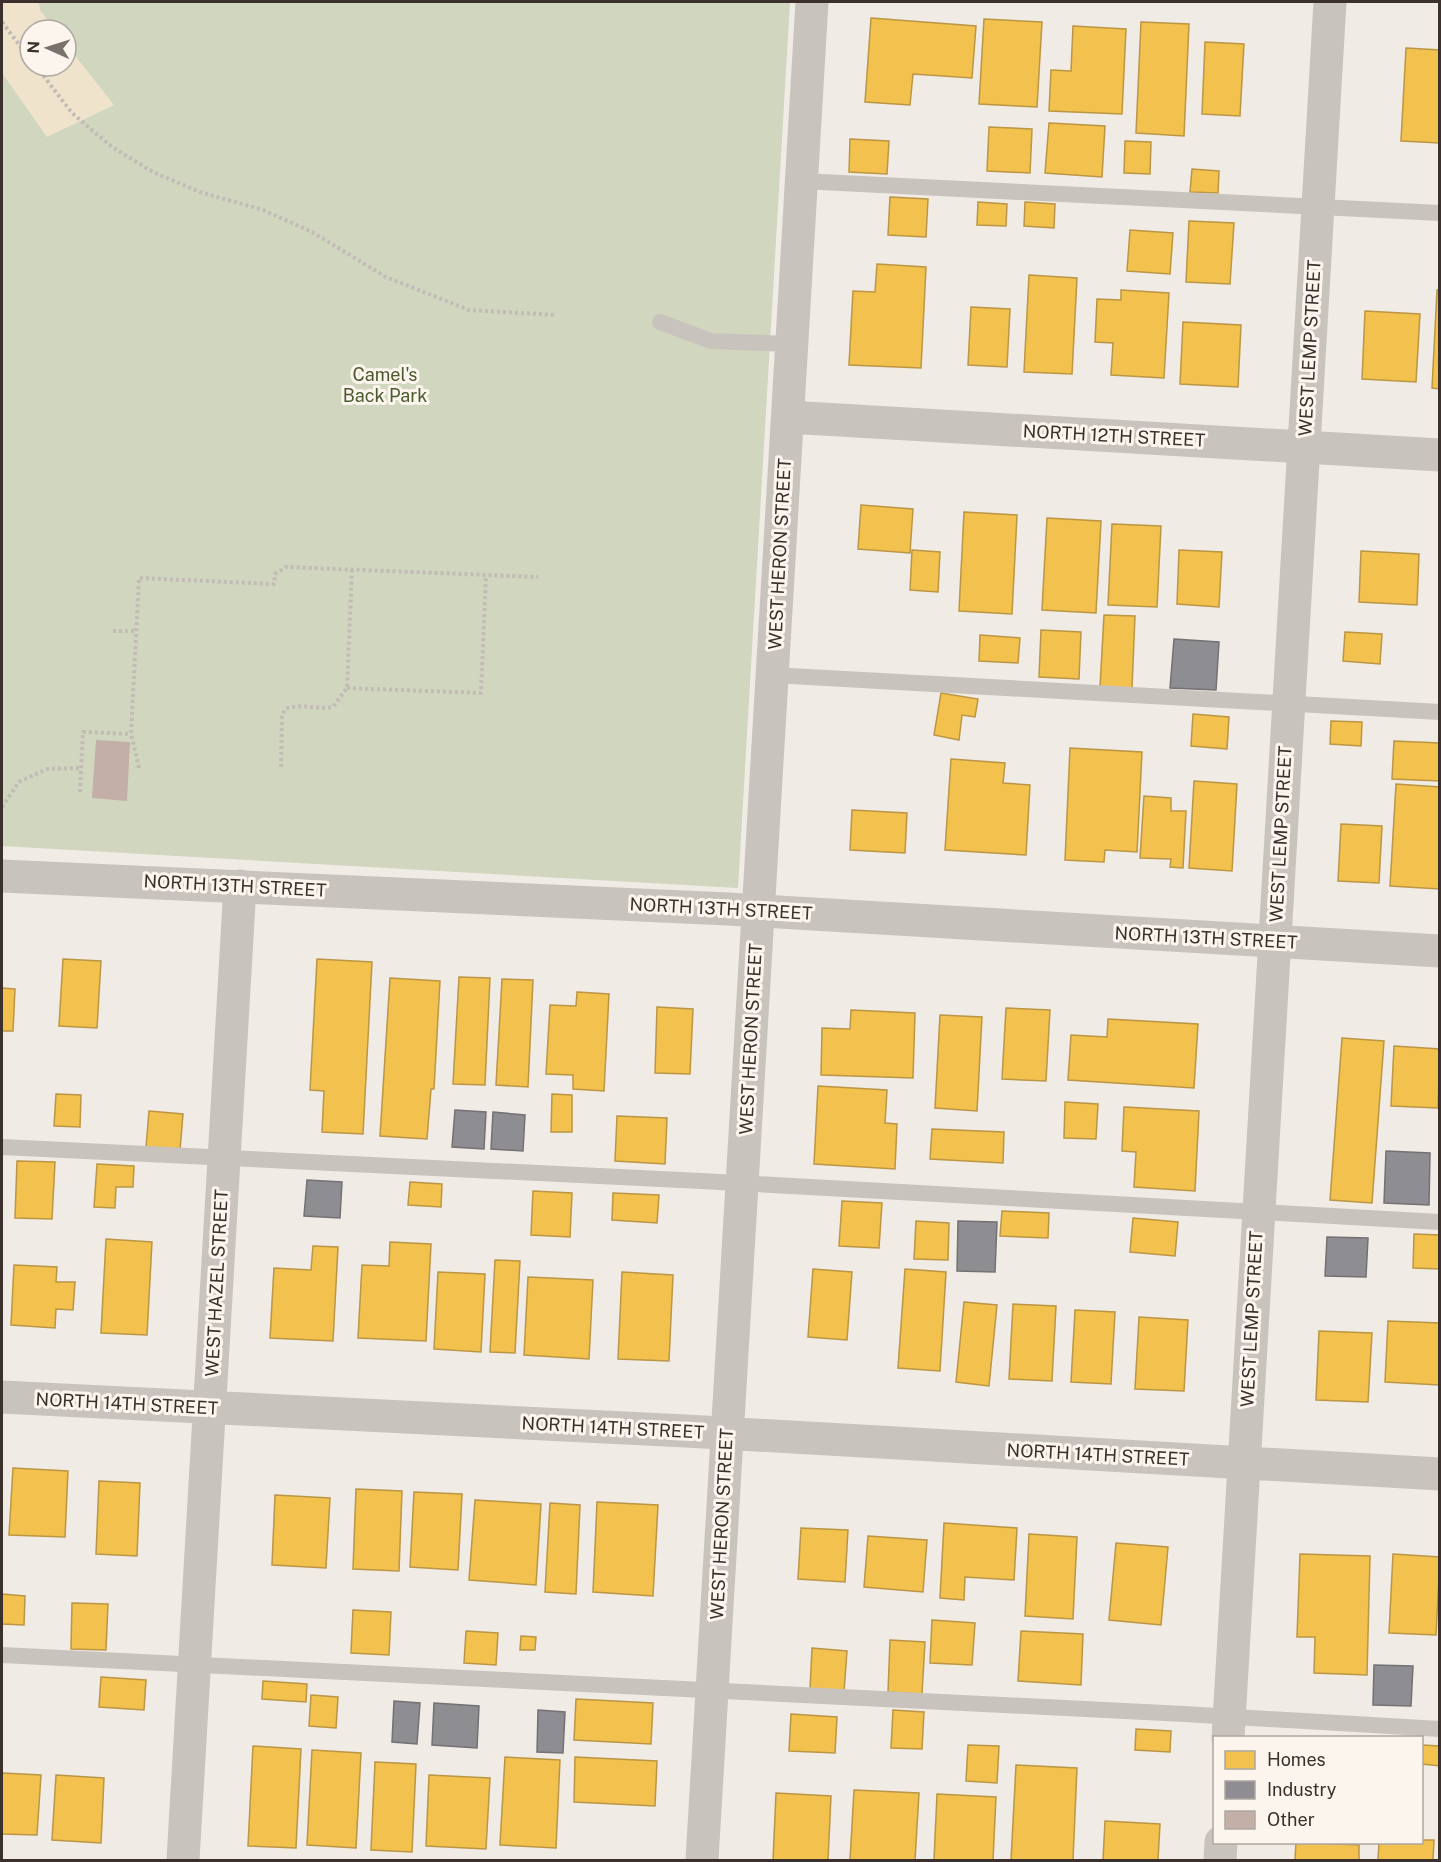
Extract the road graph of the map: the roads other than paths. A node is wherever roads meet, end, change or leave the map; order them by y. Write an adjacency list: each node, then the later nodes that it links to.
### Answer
1 (812, 2): 3 (street, WEST HERON STREET)
2 (1330, 2): 4 (street, WEST LEMP STREET)
3 (801, 181): 4 (lane); 7 (street, WEST HERON STREET)
4 (1318, 207): 5 (lane); 9 (street, WEST LEMP STREET)
5 (1440, 213)
6 (660, 322): 7 (lane)
7 (792, 344): 8 (street, WEST HERON STREET)
8 (788, 417): 9 (street, NORTH 12TH STREET); 11 (street, WEST HERON STREET)
9 (1304, 447): 10 (street, NORTH 12TH STREET); 12 (street, WEST LEMP STREET)
10 (1440, 455)
11 (772, 675): 12 (lane); 16 (street, WEST HERON STREET)
12 (1289, 704): 13 (lane); 17 (street, WEST LEMP STREET)
13 (1440, 712)
14 (2, 876): 15 (street, NORTH 13TH STREET)
15 (240, 886): 16 (street, NORTH 13TH STREET); 20 (street, WEST HAZEL STREET)
16 (758, 910): 17 (street, NORTH 13TH STREET); 21 (street, WEST HERON STREET)
17 (1275, 943): 18 (street, NORTH 13TH STREET); 22 (street, WEST LEMP STREET)
18 (1440, 951)
19 (2, 1147): 20 (lane)
20 (224, 1159): 21 (lane); 25 (street, WEST HAZEL STREET)
21 (742, 1184): 22 (lane); 26 (street, WEST HERON STREET)
22 (1259, 1213): 23 (lane); 27 (street, WEST LEMP STREET)
23 (1440, 1222)
24 (2, 1397): 25 (street, NORTH 14TH STREET)
25 (210, 1408): 26 (street, NORTH 14TH STREET); 30 (street, WEST HAZEL STREET)
26 (727, 1434): 27 (street, NORTH 14TH STREET); 31 (street, WEST HERON STREET)
27 (1244, 1463): 28 (street, NORTH 14TH STREET); 32 (street, WEST LEMP STREET)
28 (1440, 1474)
29 (2, 1654): 30 (lane)
30 (194, 1665): 31 (lane); 35 (street, WEST HAZEL STREET)
31 (712, 1691): 32 (lane); 36 (street, WEST HERON STREET)
32 (1228, 1727): 33 (lane)
33 (1440, 1729)
34 (1221, 1844): 37 (street)
35 (183, 1860)
36 (702, 1860)
37 (1220, 1860)

